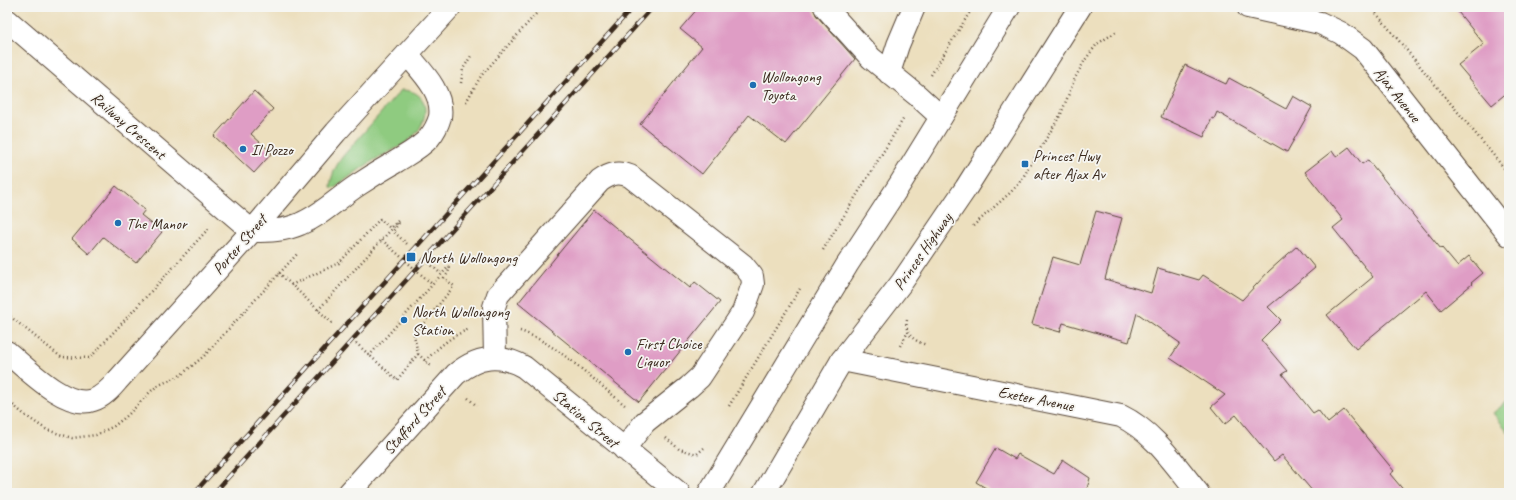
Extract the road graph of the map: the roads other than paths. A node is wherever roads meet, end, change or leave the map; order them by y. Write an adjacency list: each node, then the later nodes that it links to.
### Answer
1 (450, 7): 8 (street, Porter Street)
2 (825, 7): 9 (street)
3 (914, 7): 9 (street)
4 (1009, 7): 10 (street)
5 (1080, 7): 15 (street, Princes Highway)
6 (1248, 7): 12 (street, Ajax Avenue)
7 (7, 20): 11 (street, Railway Crescent)
8 (407, 54): 11 (street, Porter Street); 11 (street)
9 (889, 73): 10 (street)
10 (941, 117): 19 (street)
11 (252, 230): 13 (street, Porter Street)
12 (1509, 235)
13 (7, 352)
14 (491, 358): 16 (street, Station Street); 16 (street); 17 (street, Stafford Street)
15 (842, 360): 20 (street, Princes Highway); 21 (street, Exeter Avenue)
16 (624, 449): 18 (street, Station Street)
17 (348, 493)
18 (679, 493)
19 (709, 493)
20 (764, 493)
21 (1198, 493)

